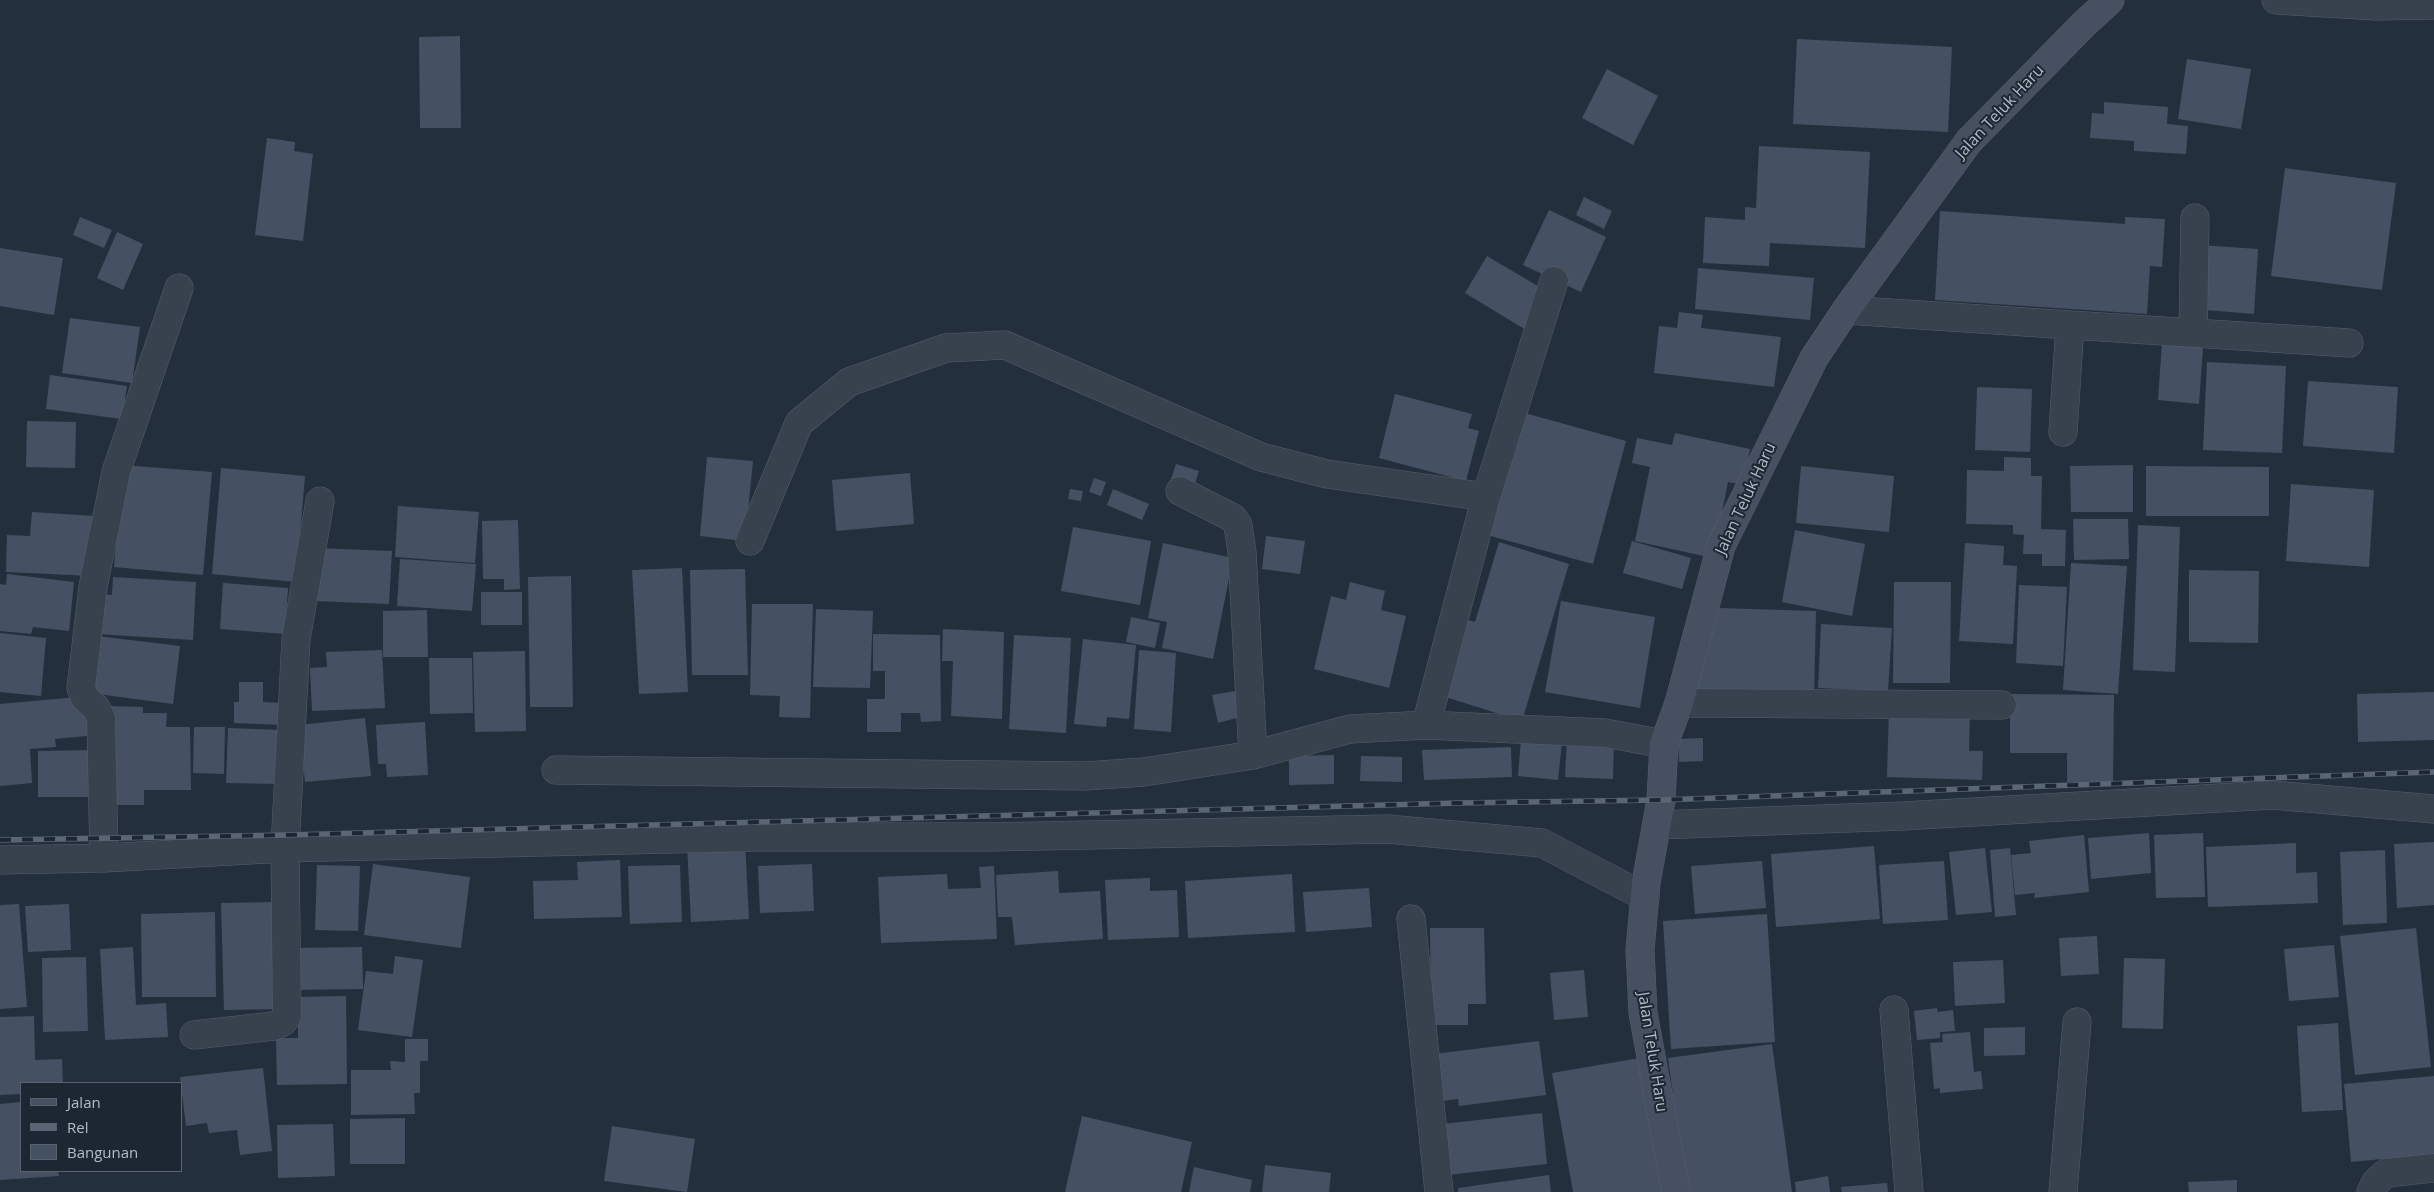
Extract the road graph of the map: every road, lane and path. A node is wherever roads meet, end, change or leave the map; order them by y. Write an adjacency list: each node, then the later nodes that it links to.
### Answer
1 (2110, 0): 7 (street, Jalan Teluk Haru)
2 (2276, 0): 3 (street)
3 (2434, 5)
4 (2195, 218): 9 (street)
5 (1554, 281): 13 (street)
6 (179, 288): 25 (street)
7 (1846, 310): 8 (street); 16 (street, Jalan Teluk Haru)
8 (2070, 325): 9 (street); 11 (street)
9 (2193, 333): 10 (street)
10 (2349, 343)
11 (2063, 432)
12 (1180, 491): 20 (street)
13 (1486, 497): 15 (street); 18 (street)
14 (320, 501): 24 (street)
15 (750, 541)
16 (1678, 703): 17 (street); 19 (street, Jalan Teluk Haru)
17 (2002, 705)
18 (1426, 725): 19 (street); 20 (street)
19 (1664, 744): 23 (street, Jalan Teluk Haru)
20 (1254, 755): 21 (street)
21 (556, 770)
22 (2434, 809): 23 (street)
23 (1658, 825): 27 (street, Jalan Teluk Haru)
24 (285, 848): 25 (street); 27 (street); 31 (street)
25 (104, 858): 26 (street)
26 (0, 860)
27 (1645, 898): 34 (street, Jalan Teluk Haru)
28 (1411, 919): 33 (street)
29 (1894, 1010): 35 (street)
30 (2077, 1022): 36 (street)
31 (194, 1035)
32 (2434, 1168): 37 (street)
33 (1439, 1192)
34 (1676, 1192)
35 (1909, 1192)
36 (2063, 1192)
37 (2371, 1192)

